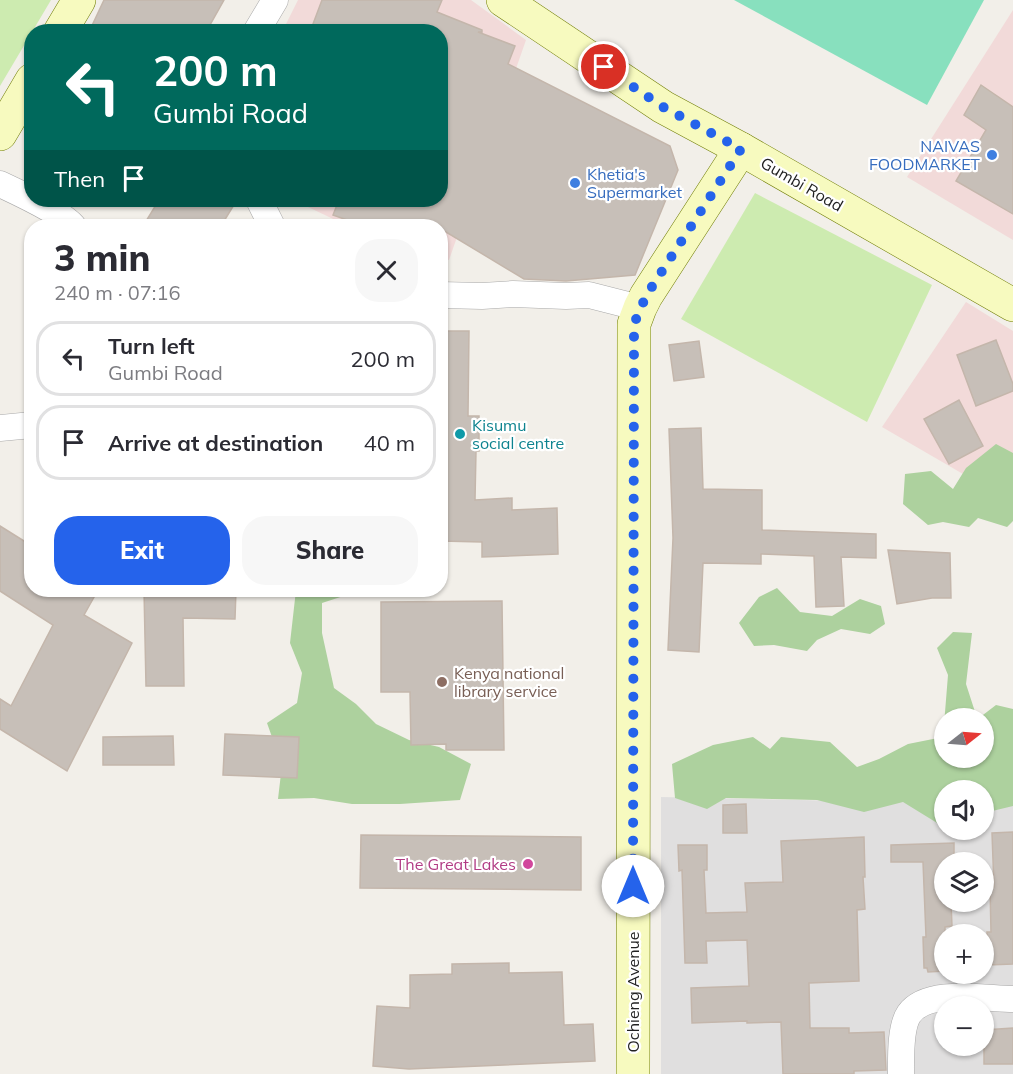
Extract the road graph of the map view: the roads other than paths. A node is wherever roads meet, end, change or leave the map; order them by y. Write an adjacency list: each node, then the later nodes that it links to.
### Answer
1 (80, 0): 4 (street)
2 (275, 0): 5 (street)
3 (503, 0): 8 (street, Gumbi Road)
4 (65, 24)
5 (261, 24)
6 (24, 94): 7 (street)
7 (0, 134)
8 (741, 149): 14 (street, Gumbi Road); 15 (street, Ochieng Avenue)
9 (0, 184): 10 (street)
10 (24, 197)
11 (44, 207): 12 (street)
12 (63, 219)
13 (448, 295): 15 (street)
14 (1013, 305)
15 (640, 308): 19 (street, Ochieng Avenue)
16 (24, 426): 17 (street)
17 (0, 428)
18 (1013, 999): 20 (street)
19 (633, 1074)
20 (901, 1074)

